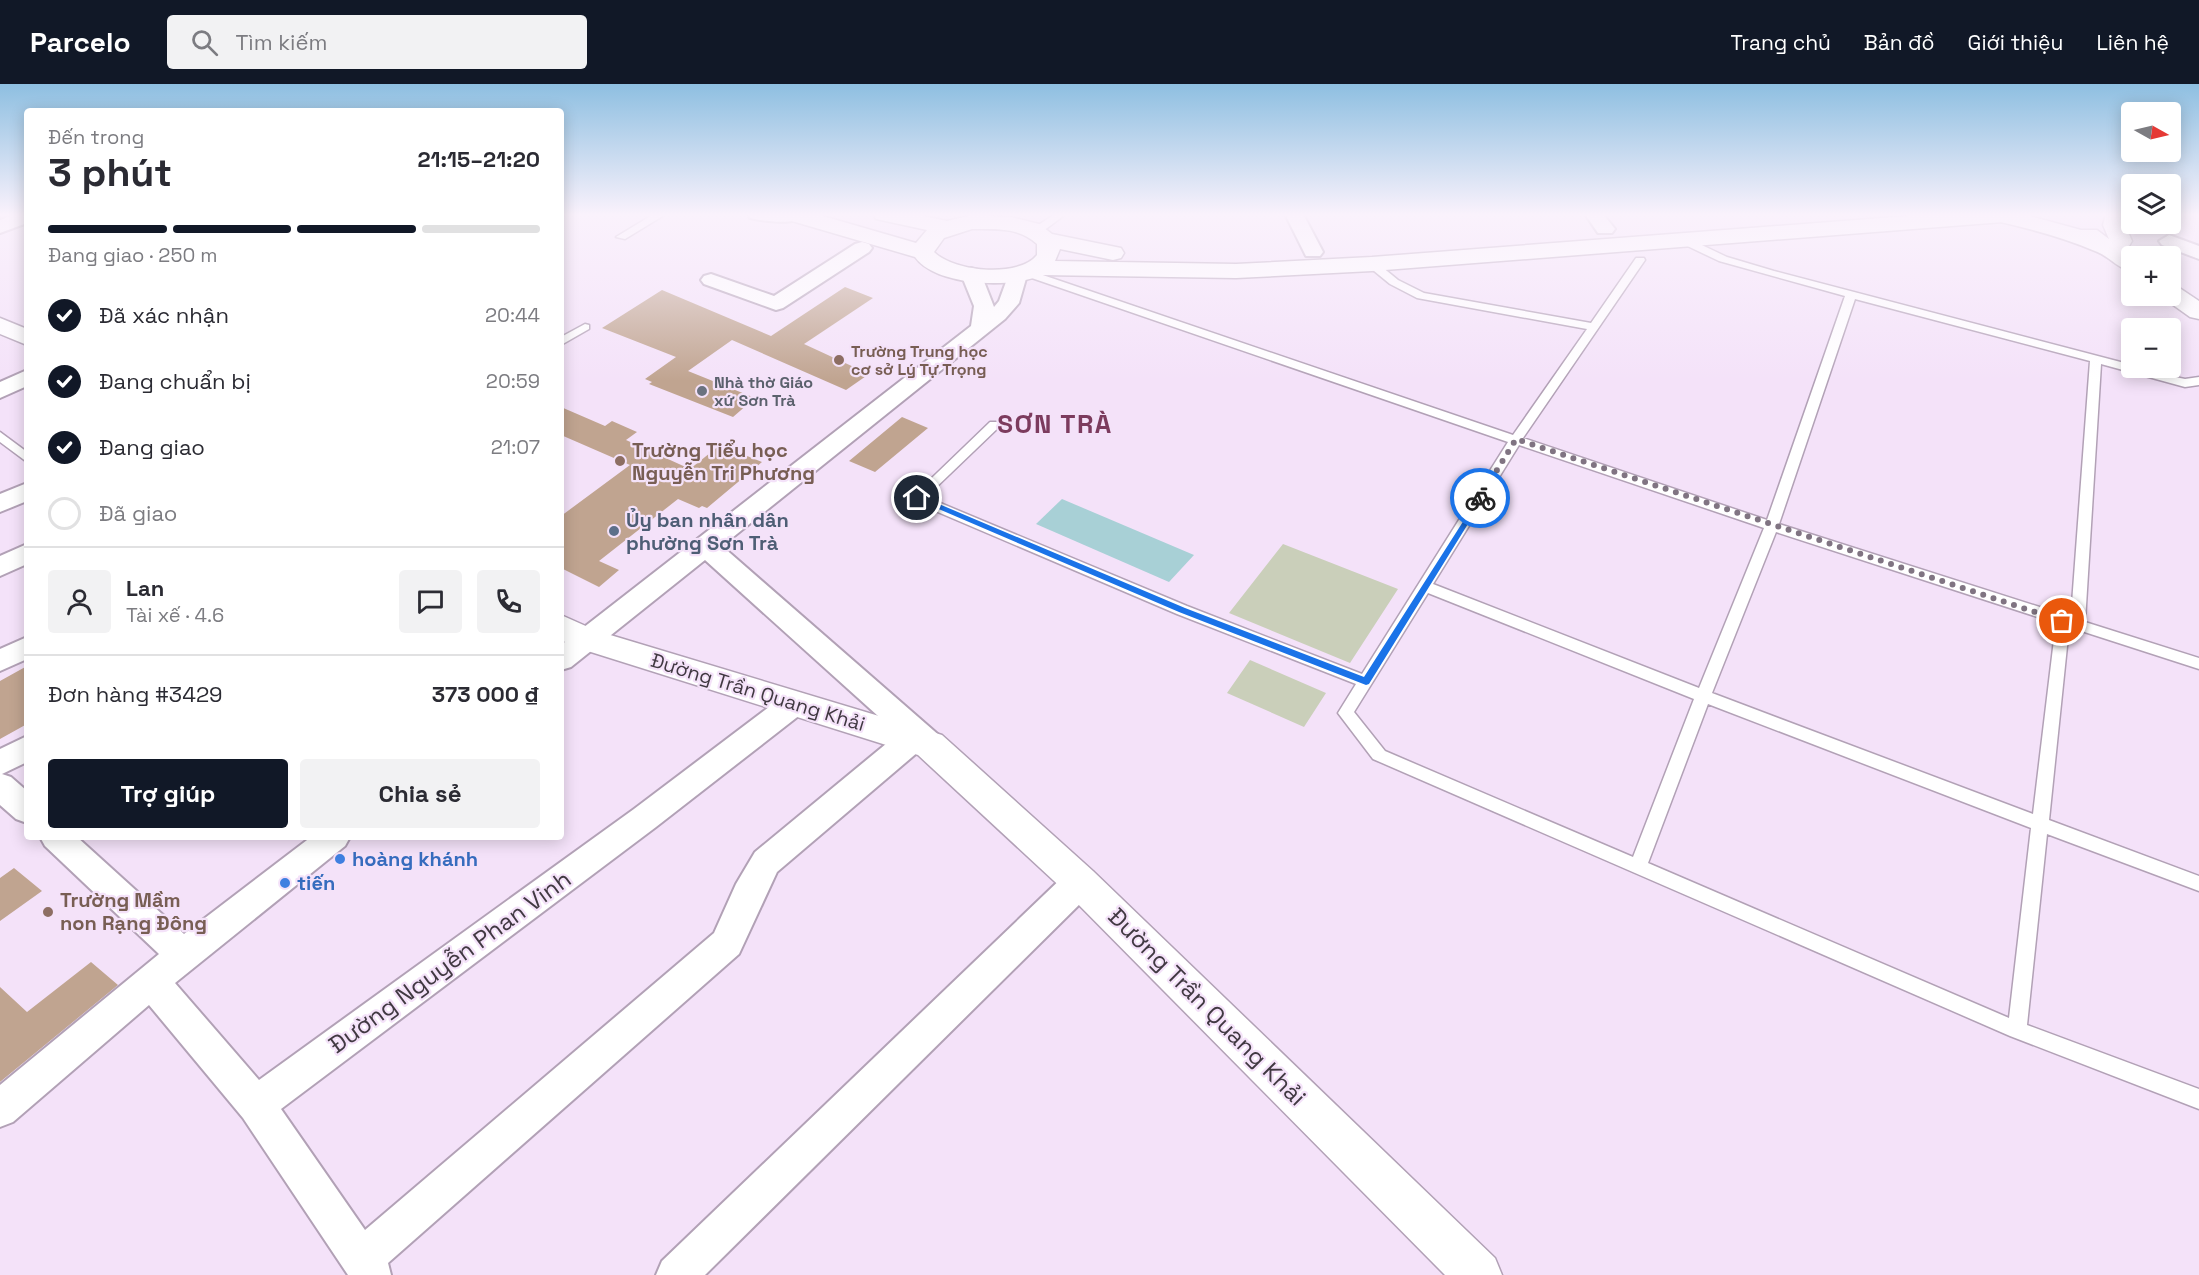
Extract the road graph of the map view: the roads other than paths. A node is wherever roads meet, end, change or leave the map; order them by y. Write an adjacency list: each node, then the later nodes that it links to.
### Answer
1 (829, 270): 10 (street)
2 (956, 270): 9 (main road)
3 (1030, 270): 8 (main road)
4 (1264, 270): 8 (main road)
5 (1379, 270): 19 (lane)
6 (1633, 270): 19 (lane)
7 (1761, 270): 13 (lane)
8 (1027, 272): 9 (main road); 17 (street); 30 (lane)
9 (971, 274): 17 (street)
10 (711, 280)
11 (2181, 281): 12 (main road)
12 (2199, 293)
13 (1851, 295): 22 (lane); 34 (lane)
14 (2181, 300): 15 (main road)
15 (2199, 312)
16 (0, 325): 20 (main road)
17 (981, 326): 35 (street)
18 (585, 327): 21 (lane)
19 (1594, 327): 30 (lane)
20 (24, 337)
21 (564, 340)
22 (2096, 360): 25 (lane); 39 (lane)
23 (24, 379): 26 (street)
24 (2199, 381): 25 (lane)
25 (2185, 383): 27 (lane)
26 (0, 391)
27 (2199, 393)
28 (994, 425): 44 (lane)
29 (0, 436): 31 (lane)
30 (1516, 439): 34 (lane); 38 (lane)
31 (24, 456)
32 (24, 492): 33 (street)
33 (0, 504)
34 (1772, 526): 39 (lane); 45 (lane)
35 (704, 545): 40 (street); 47 (street, Đường Trần Quang Khải)
36 (24, 555): 37 (street)
37 (0, 567)
38 (1426, 587): 44 (lane); 45 (lane)
39 (2070, 623): 43 (lane); 52 (lane)
40 (569, 642): 46 (main road, Đường Trần Quang Khải)
41 (24, 649): 42 (street)
42 (0, 662)
43 (2199, 664)
44 (1366, 682): 55 (lane)
45 (1703, 696): 52 (lane); 55 (lane)
46 (795, 703): 47 (main road, Đường Trần Quang Khải); 62 (street, Đường Nguyễn Phan Vinh)
47 (920, 742): 56 (main road, Đường Trần Quang Khải); 64 (street)
48 (24, 750): 49 (street)
49 (0, 763)
50 (0, 786): 51 (street)
51 (24, 807)
52 (2040, 824): 57 (lane); 60 (lane)
53 (60, 840): 58 (street)
54 (330, 840): 58 (street)
55 (1638, 867): 60 (lane)
56 (1080, 882): 65 (main road, Đường Trần Quang Khải); 66 (street)
57 (2199, 884)
58 (183, 955): 59 (street)
59 (151, 981): 62 (street); 63 (street)
60 (2017, 1030): 61 (lane)
61 (2199, 1099)
62 (256, 1105): 64 (street)
63 (0, 1109)
64 (368, 1266)
65 (1470, 1272)
66 (676, 1275)

